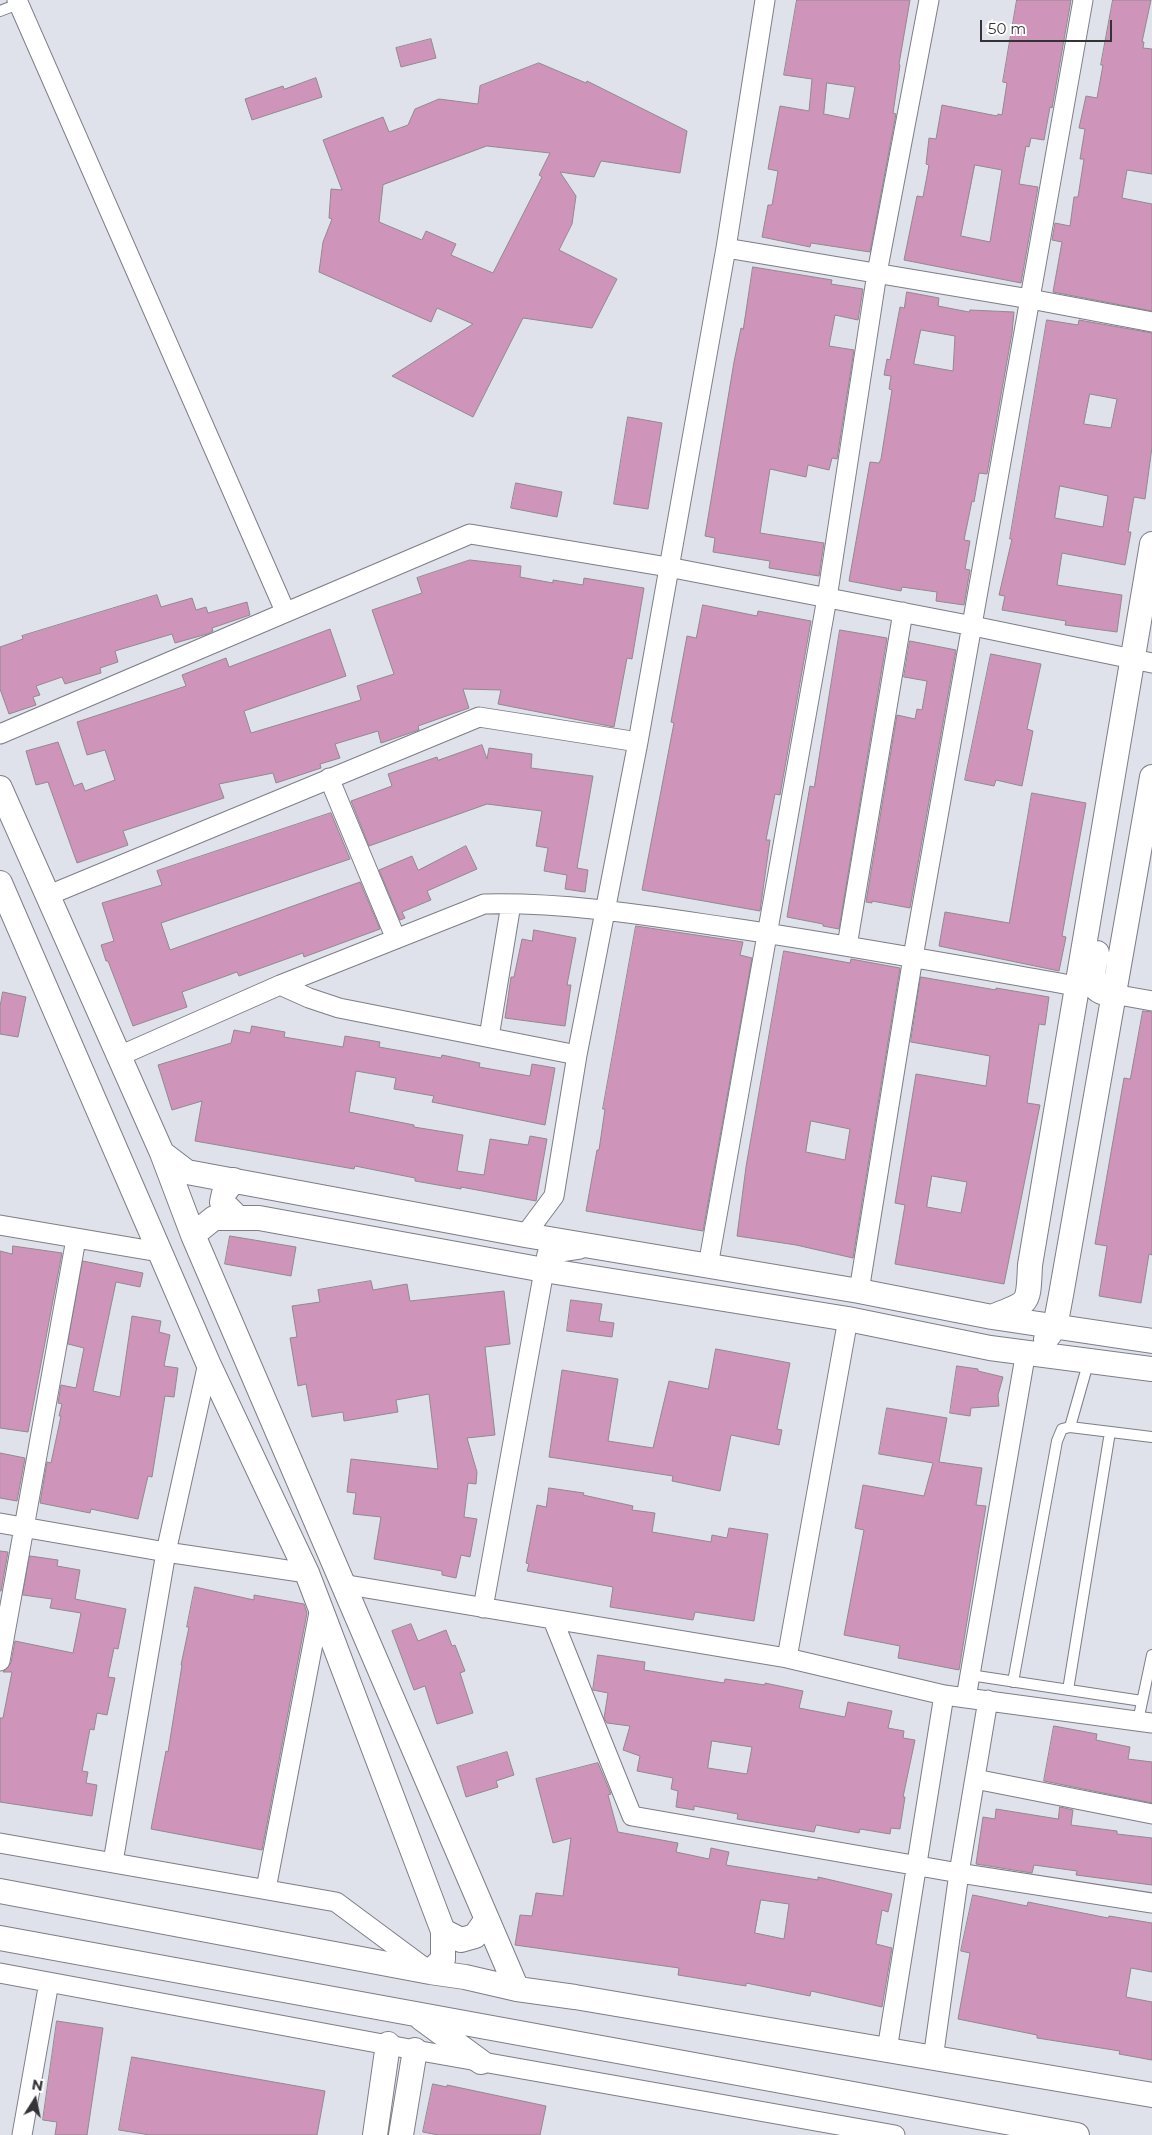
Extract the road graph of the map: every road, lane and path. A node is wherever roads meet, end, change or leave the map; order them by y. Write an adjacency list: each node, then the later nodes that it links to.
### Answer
1 (765, 0): 6 (street)
2 (929, 0): 7 (street)
3 (1084, 0): 8 (street)
4 (18, 2): 5 (lane); 13 (street)
5 (0, 11)
6 (726, 248): 7 (street); 11 (street)
7 (877, 274): 8 (street); 12 (street)
8 (1030, 299): 9 (street); 15 (street)
9 (1152, 322)
10 (1152, 544): 16 (street)
11 (668, 567): 12 (street); 13 (street); 18 (street)
12 (827, 598): 14 (street); 27 (street)
13 (285, 611): 17 (street)
14 (903, 612): 15 (street); 29 (street)
15 (973, 626): 16 (street); 30 (street)
16 (1142, 661): 22 (street)
17 (0, 734)
18 (638, 742): 20 (street); 26 (street)
19 (1152, 777): 33 (street)
20 (329, 778): 23 (street); 28 (street)
21 (0, 788): 23 (street)
22 (1093, 892): 32 (street); 33 (street)
23 (49, 895): 37 (street)
24 (3, 897): 46 (street)
25 (511, 904): 26 (street); 28 (street); 35 (street)
26 (606, 909): 27 (street); 36 (street)
27 (768, 934): 29 (street); 48 (street)
28 (396, 938): 31 (street)
29 (847, 946): 30 (street)
30 (913, 957): 32 (street); 51 (street)
31 (280, 985): 35 (street); 37 (street)
32 (1076, 986): 47 (street)
33 (1113, 994): 34 (street); 50 (street)
34 (1152, 1001)
35 (489, 1037): 36 (street)
36 (577, 1055): 43 (street)
37 (117, 1056): 38 (street)
38 (162, 1153): 39 (street); 42 (street)
39 (234, 1180): 40 (street); 43 (street)
40 (238, 1218): 42 (street); 49 (street)
41 (0, 1225): 44 (street)
42 (193, 1235): 68 (street)
43 (525, 1235): 45 (street)
44 (76, 1238): 46 (street); 65 (street)
45 (596, 1247): 48 (street); 49 (street)
46 (160, 1252): 59 (street)
47 (1030, 1265): 50 (street); 52 (street)
48 (708, 1266): 51 (street)
49 (544, 1270): 53 (street); 70 (street)
50 (1065, 1270): 54 (street)
51 (859, 1291): 52 (street)
52 (992, 1317): 54 (street)
53 (848, 1319): 56 (street); 73 (street)
54 (1054, 1327): 55 (street); 56 (street)
55 (1152, 1341)
56 (990, 1348): 57 (street)
57 (1026, 1352): 58 (street); 75 (street)
58 (1089, 1360): 60 (street); 61 (lane)
59 (208, 1363): 66 (street); 67 (street)
60 (1152, 1369)
61 (1070, 1427): 62 (lane); 76 (lane)
62 (1110, 1432): 63 (lane); 77 (lane)
63 (1152, 1437)
64 (0, 1523): 65 (street)
65 (24, 1528): 66 (street); 74 (street)
66 (166, 1552): 67 (street); 86 (street)
67 (307, 1573): 69 (street)
68 (342, 1584): 70 (street); 92 (street)
69 (320, 1607): 89 (street); 93 (street)
70 (483, 1608): 71 (street)
71 (554, 1620): 73 (street); 87 (street)
72 (1152, 1655): 81 (lane)
73 (787, 1658): 78 (street)
74 (0, 1661)
75 (970, 1675): 76 (lane); 79 (street)
76 (1013, 1682): 77 (lane)
77 (1068, 1690): 81 (lane)
78 (944, 1695): 79 (street); 87 (street)
79 (966, 1698): 80 (street)
80 (988, 1700): 82 (street); 83 (street)
81 (1142, 1701): 82 (lane)
82 (1145, 1722)
83 (975, 1779): 84 (street); 88 (street)
84 (1152, 1814)
85 (0, 1843): 86 (street)
86 (113, 1862): 89 (street)
87 (916, 1864): 88 (street); 102 (street)
88 (959, 1873): 91 (street); 103 (street)
89 (266, 1890): 95 (street)
90 (0, 1891): 95 (street)
91 (1152, 1903)
92 (487, 1919): 93 (street); 98 (street)
93 (443, 1930): 95 (street)
94 (0, 1938): 99 (street)
95 (430, 1972): 98 (street)
96 (0, 1973): 97 (street)
97 (48, 1982): 100 (street); 106 (street)
98 (517, 1989): 102 (street)
99 (416, 2014): 104 (street); 110 (street)
100 (388, 2044): 101 (street); 107 (street)
101 (416, 2050): 104 (street); 108 (street)
102 (886, 2050): 103 (street)
103 (933, 2059): 105 (street)
104 (481, 2062): 109 (street)
105 (1152, 2095)
106 (22, 2135)
107 (375, 2135)
108 (401, 2135)
109 (895, 2135)
110 (1077, 2135)

